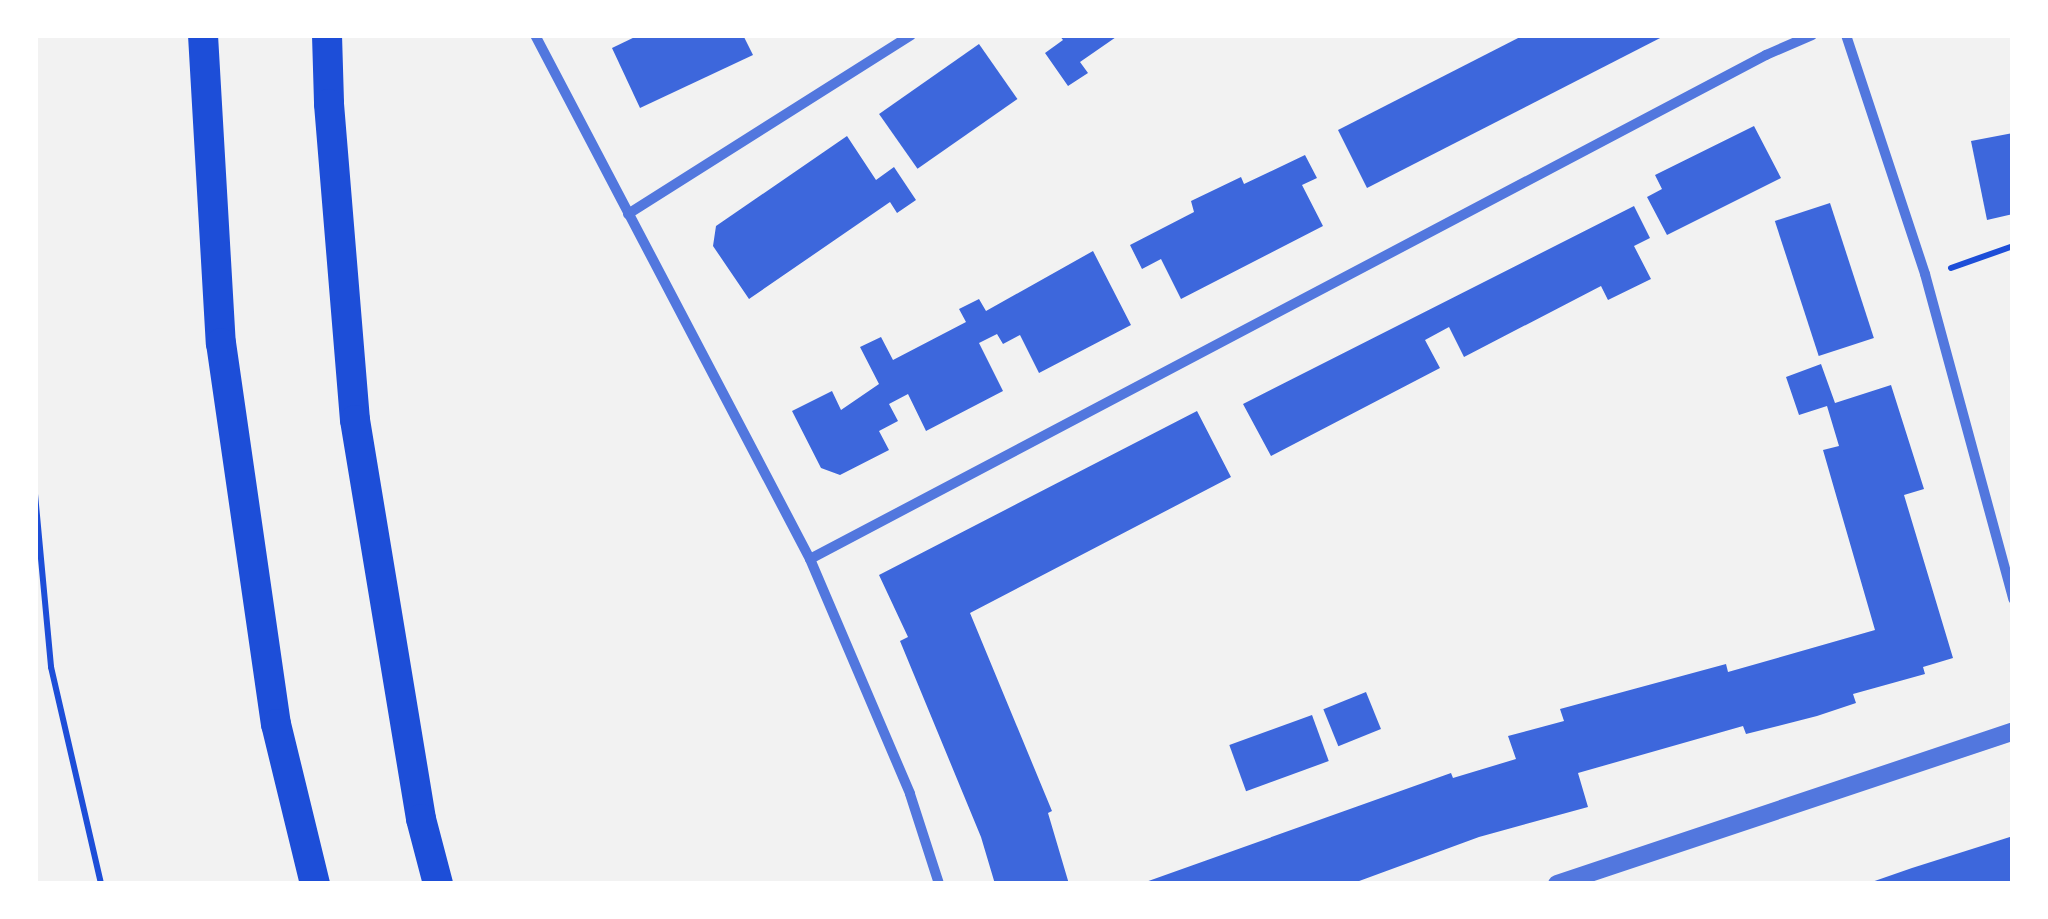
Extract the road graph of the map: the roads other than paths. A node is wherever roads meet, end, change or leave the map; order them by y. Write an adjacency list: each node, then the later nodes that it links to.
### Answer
1 (203, 35): 11 (highway)
2 (327, 35): 12 (highway)
3 (535, 35): 7 (street)
4 (911, 35): 7 (street)
5 (1812, 35): 8 (street)
6 (1846, 35): 9 (street)
7 (628, 214): 8 (street)
8 (810, 559): 13 (street)
9 (2013, 599)
10 (2013, 731): 14 (street)
11 (315, 884)
12 (438, 884)
13 (939, 884)
14 (1557, 884)

